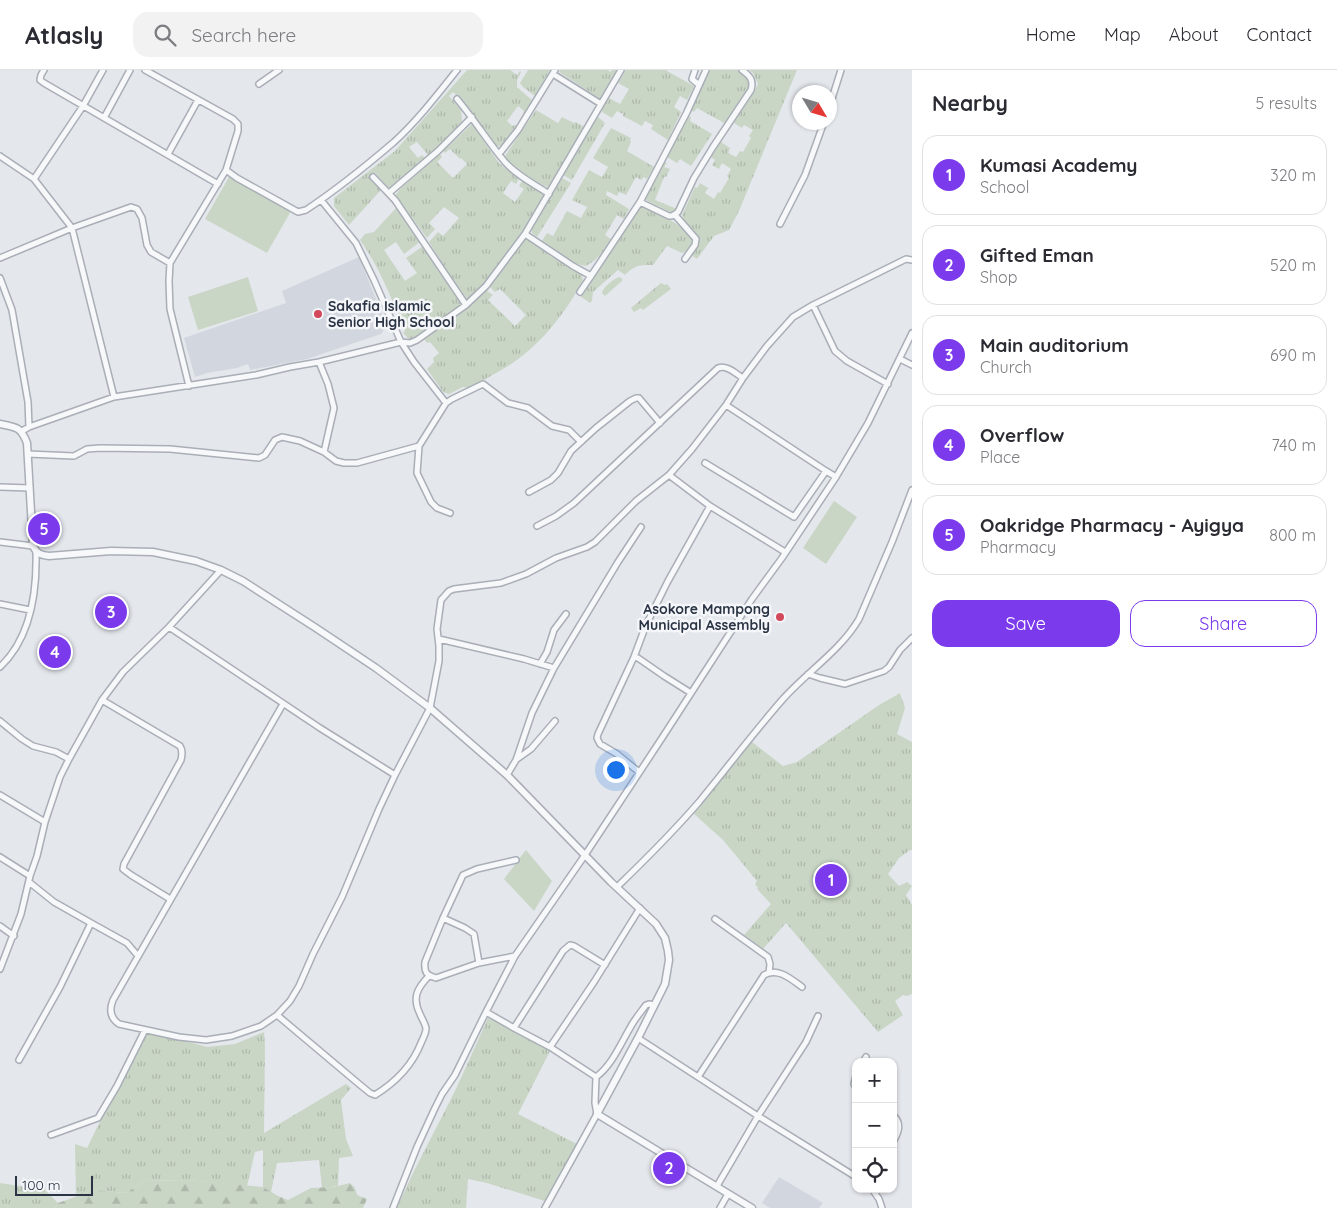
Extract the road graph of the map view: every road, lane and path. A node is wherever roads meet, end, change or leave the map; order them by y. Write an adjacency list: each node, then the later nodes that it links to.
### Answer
1 (44, 70): 21 (street)
2 (103, 70): 21 (street)
3 (130, 70): 23 (street)
4 (145, 70): 14 (street)
5 (159, 70): 14 (street)
6 (279, 70): 15 (street)
7 (457, 70): 34 (street)
8 (621, 70): 20 (street)
9 (694, 70): 16 (street)
10 (706, 70): 16 (street)
11 (742, 70): 36 (street)
12 (841, 70): 17 (street)
13 (554, 72): 20 (street); 26 (street)
14 (155, 76): 19 (street)
15 (259, 84)
16 (699, 84): 35 (street)
17 (837, 85)
18 (457, 99): 22 (street)
19 (198, 100): 25 (street); 28 (street)
20 (601, 104): 33 (street)
21 (83, 106): 23 (street); 30 (street)
22 (472, 117): 26 (street); 32 (street)
23 (104, 118): 25 (street)
24 (821, 130): 37 (street)
25 (168, 154): 31 (street)
26 (499, 154): 33 (street)
27 (0, 156): 30 (street)
28 (226, 170): 31 (street); 34 (street)
29 (373, 177): 32 (street)
30 (34, 179): 38 (street)
31 (218, 184): 43 (street)
32 (388, 193): 47 (street)
33 (549, 194): 39 (street)
34 (321, 200): 50 (street)
35 (640, 202): 36 (street); 44 (street)
36 (675, 215): 41 (street)
37 (780, 224)
38 (72, 228): 40 (street); 43 (street); 57 (street)
39 (525, 234): 44 (street); 47 (street)
40 (0, 258)
41 (685, 259)
42 (912, 260): 48 (street)
43 (170, 263): 56 (street)
44 (591, 276): 46 (street)
45 (0, 278): 62 (street)
46 (580, 292)
47 (466, 305): 50 (street)
48 (813, 305): 54 (street); 55 (street)
49 (912, 334): 51 (street)
50 (401, 342): 52 (street); 58 (street)
51 (900, 359): 53 (street); 55 (street)
52 (320, 362): 56 (street); 66 (street)
53 (912, 365)
54 (742, 378): 59 (street); 60 (street)
55 (888, 384): 71 (street)
56 (189, 386): 57 (street)
57 (114, 397): 62 (street)
58 (446, 403): 64 (street); 65 (street)
59 (726, 405): 69 (street); 70 (street)
60 (660, 423): 64 (street); 80 (street)
61 (0, 424): 63 (street)
62 (29, 428): 63 (street)
63 (22, 431): 67 (street)
64 (581, 442): 75 (street)
65 (419, 446): 66 (street); 77 (street)
66 (324, 452): 67 (street)
67 (28, 454): 73 (street)
68 (705, 463): 78 (street)
69 (826, 471): 71 (street); 78 (street)
70 (668, 475): 76 (street); 91 (street)
71 (836, 477): 79 (street)
72 (0, 487): 73 (street)
73 (30, 488): 83 (street)
74 (912, 490): 96 (street)
75 (529, 492)
76 (710, 506): 84 (street); 92 (street)
77 (450, 513)
78 (794, 517): 79 (street)
79 (805, 524): 84 (street)
80 (537, 526)
81 (641, 527): 95 (street)
82 (0, 542): 83 (street)
83 (34, 549): 85 (street); 87 (street)
84 (785, 552): 97 (street)
85 (221, 570): 89 (street); 100 (street)
86 (0, 604): 87 (street)
87 (30, 610): 94 (street)
88 (566, 614): 93 (street)
89 (169, 627): 98 (street); 99 (street)
90 (912, 638): 96 (street)
91 (439, 639): 93 (street); 100 (street)
92 (634, 656): 97 (street); 105 (street)
93 (540, 664): 95 (street)
94 (0, 668)
95 (554, 668): 104 (street)
96 (808, 674): 114 (street)
97 (691, 693): 105 (street)
98 (102, 700): 103 (street); 115 (street)
99 (282, 704): 106 (street); 115 (street)
100 (430, 708): 106 (street); 107 (street)
101 (556, 721): 104 (street)
102 (0, 722): 103 (street)
103 (69, 759): 109 (street)
104 (516, 760): 107 (street)
105 (639, 772): 110 (street)
106 (395, 775): 132 (street)
107 (507, 775): 110 (street)
108 (0, 795): 109 (street)
109 (45, 822): 113 (street)
110 (585, 855): 114 (street); 123 (street)
111 (0, 857): 113 (street)
112 (516, 860): 117 (street)
113 (30, 879): 119 (street); 121 (street)
114 (617, 887): 116 (street)
115 (170, 899): 122 (street)
116 (640, 908): 125 (street); 130 (street)
117 (443, 918): 124 (street); 128 (street)
118 (715, 919): 127 (street)
119 (91, 922): 122 (street); 138 (street)
120 (0, 926): 121 (street)
121 (14, 936): 126 (street)
122 (138, 956): 135 (street)
123 (515, 956): 124 (street); 131 (street)
124 (479, 963): 128 (street)
125 (605, 964): 134 (street); 137 (street)
126 (0, 969)
127 (769, 972): 129 (street); 140 (street)
128 (429, 976): 132 (street)
129 (802, 988)
130 (654, 1005): 136 (street); 139 (street)
131 (486, 1012): 134 (street); 150 (street)
132 (277, 1015): 135 (street)
133 (818, 1016): 142 (street)
134 (514, 1028): 137 (street)
135 (145, 1030): 144 (street)
136 (638, 1038): 140 (street); 141 (street)
137 (550, 1047): 139 (street)
138 (19, 1060)
139 (596, 1077): 141 (street)
140 (698, 1077): 142 (street)
141 (597, 1114): 147 (street); 151 (street)
142 (758, 1116): 146 (street); 147 (street)
143 (897, 1118): 145 (street)
144 (51, 1135)
145 (897, 1136)
146 (852, 1175)
147 (717, 1186): 149 (street)
148 (875, 1193): 154 (street)
149 (728, 1194): 152 (street); 153 (street)
150 (393, 1208)
151 (545, 1208)
152 (720, 1208)
153 (752, 1208)
154 (882, 1208)

